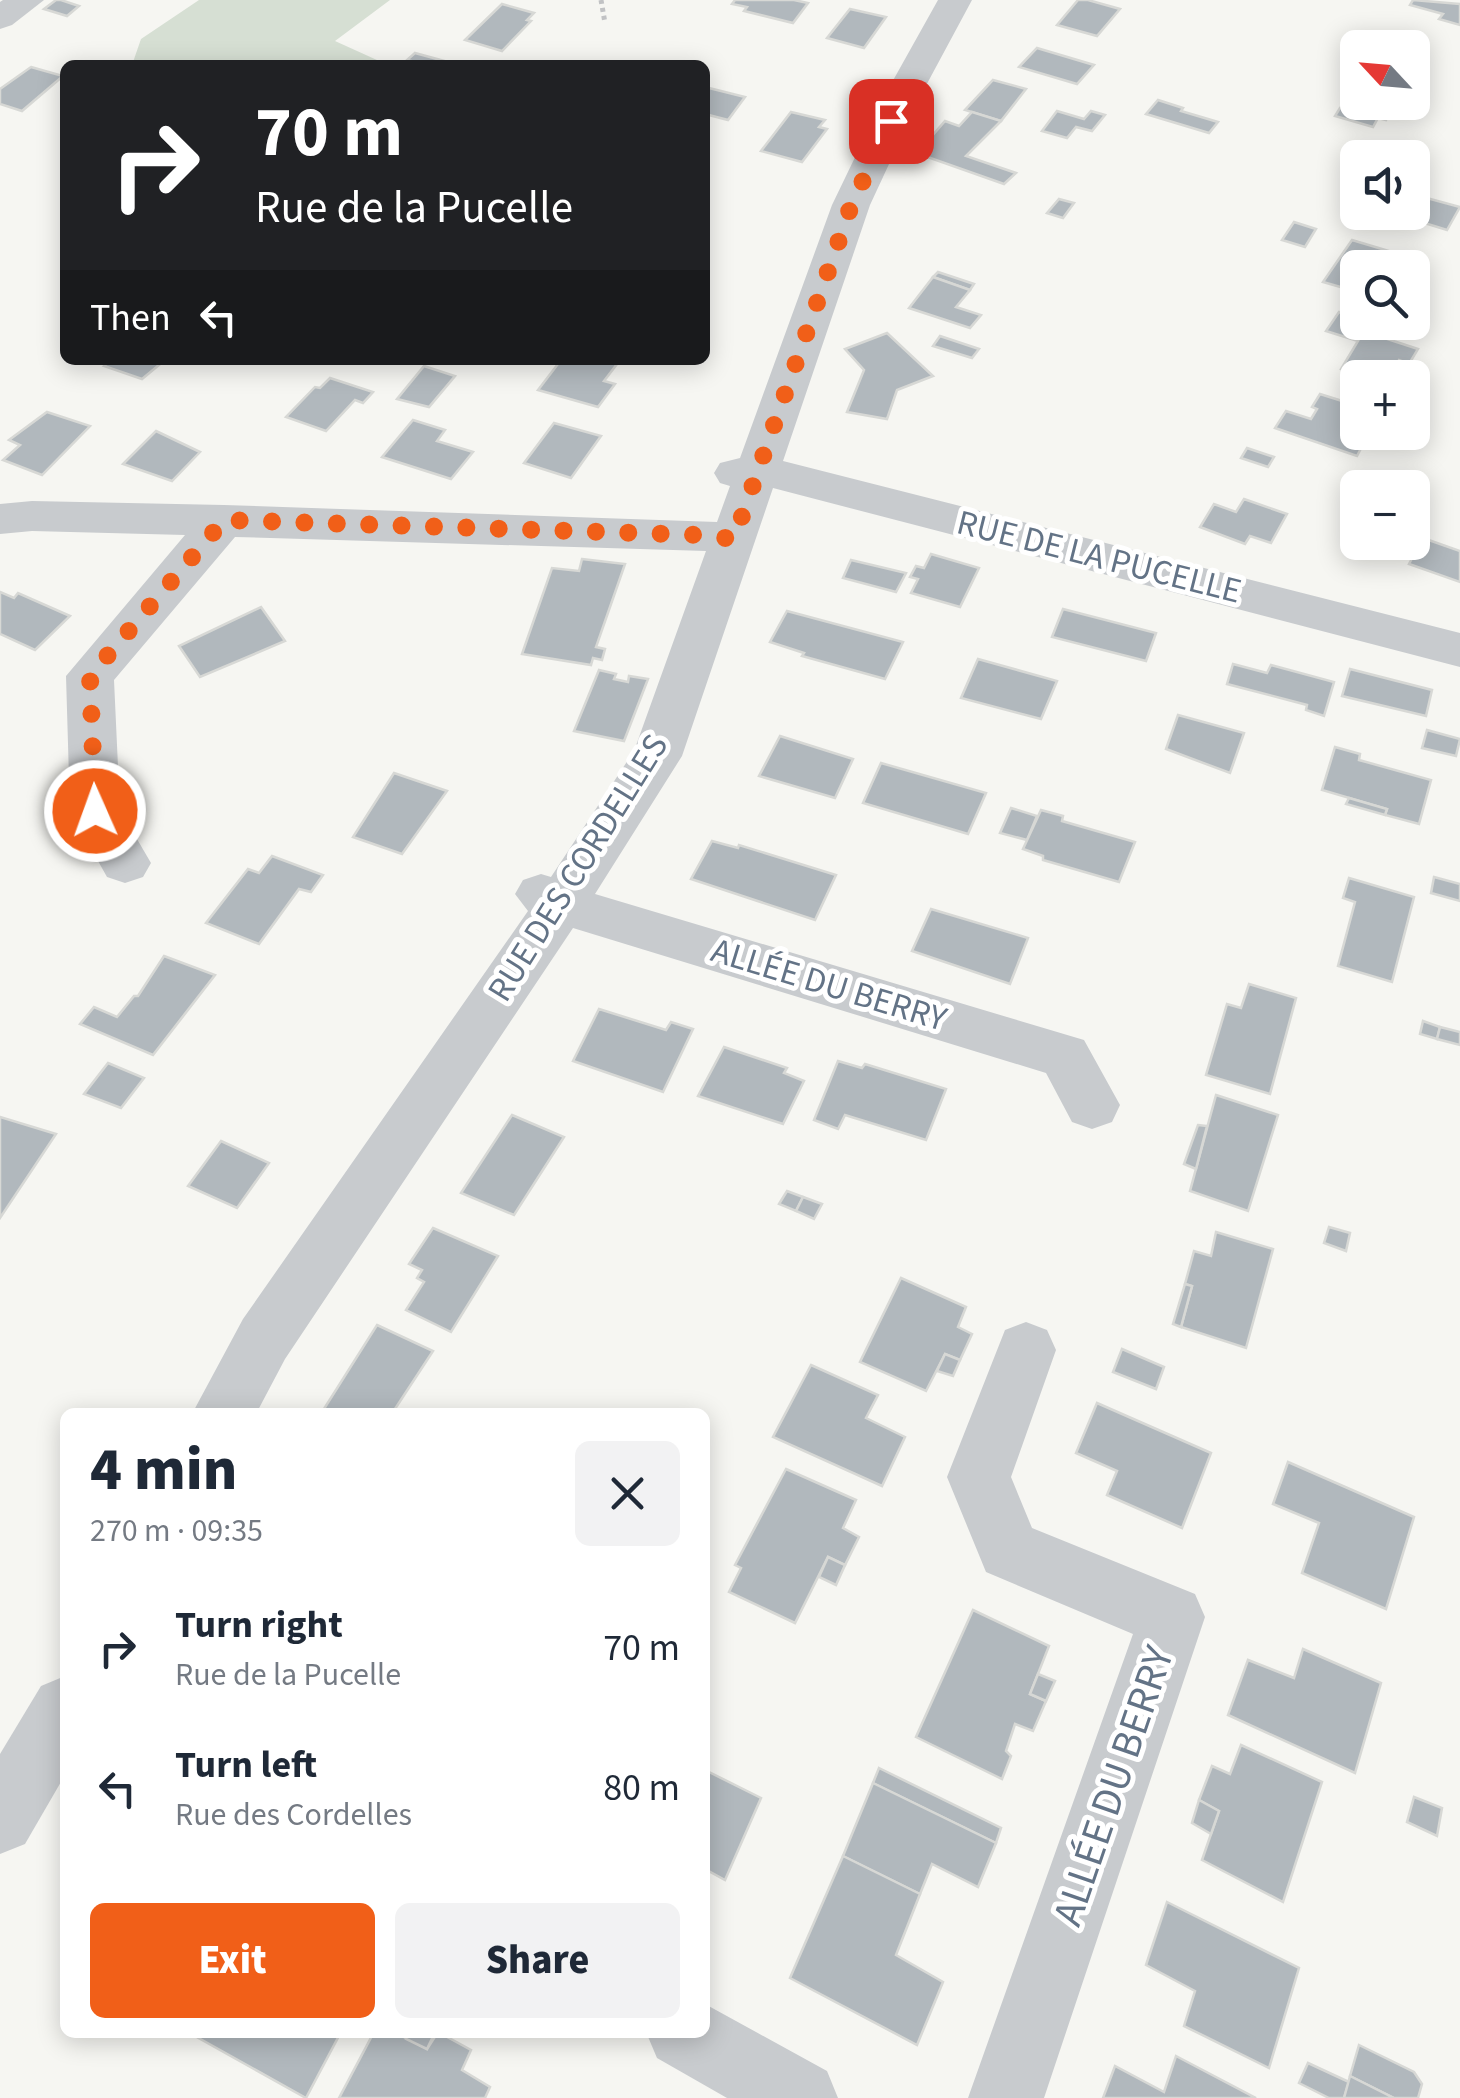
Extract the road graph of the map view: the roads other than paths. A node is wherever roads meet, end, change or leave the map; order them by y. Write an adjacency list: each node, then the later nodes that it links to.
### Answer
1 (27, 0): 3 (street)
2 (955, 0): 4 (street, RUE DES CORDELLES)
3 (0, 18)
4 (746, 472): 7 (street, RUE DES CORDELLES); 8 (street, RUE DE LA PUCELLE)
5 (0, 518): 6 (street)
6 (224, 520): 7 (street); 9 (street)
7 (734, 539): 10 (street, RUE DES CORDELLES)
8 (1460, 650)
9 (125, 863)
10 (551, 898): 11 (street, ALLÉE DU BERRY); 13 (street, RUE DES CORDELLES)
11 (1092, 1104)
12 (1026, 1350): 18 (street, ALLÉE DU BERRY)
13 (226, 1408)
14 (55, 1702): 15 (street)
15 (0, 1819)
16 (694, 2038): 17 (street)
17 (800, 2098)
18 (1006, 2098)

